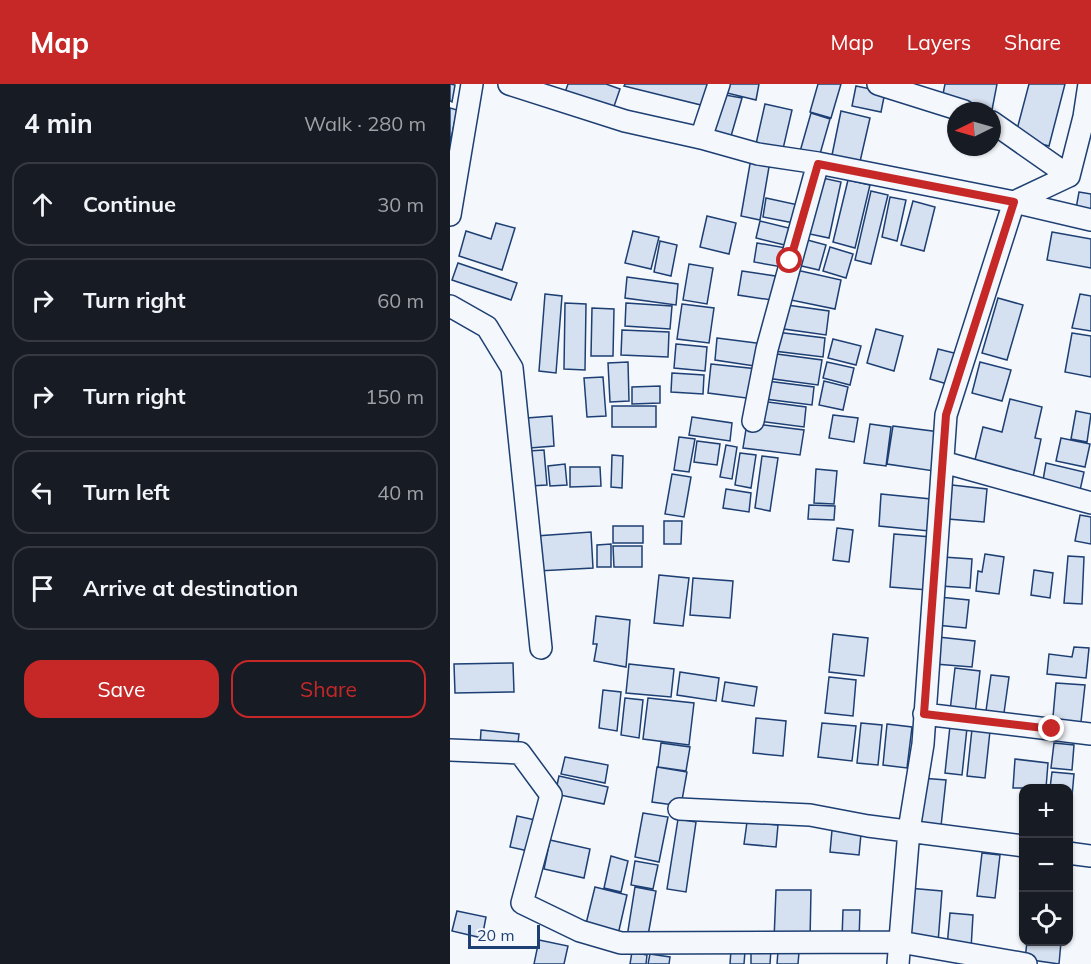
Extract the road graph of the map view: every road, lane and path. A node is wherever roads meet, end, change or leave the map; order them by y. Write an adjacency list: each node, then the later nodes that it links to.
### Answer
1 (472, 84): 9 (street)
2 (509, 84): 8 (street)
3 (719, 84): 8 (street)
4 (878, 84): 6 (street)
5 (1089, 84): 11 (street)
6 (947, 106)
7 (1001, 128): 11 (street)
8 (701, 138): 10 (street)
9 (455, 156): 13 (street)
10 (818, 164): 12 (street); 16 (street)
11 (1069, 176): 12 (street)
12 (1014, 202): 14 (street); 17 (street)
13 (450, 215)
14 (1091, 220)
15 (450, 306): 19 (street)
16 (753, 421)
17 (943, 462): 18 (street); 20 (street)
18 (1091, 503)
19 (541, 648)
20 (924, 714): 21 (street); 24 (street)
21 (1091, 734)
22 (450, 750): 28 (street)
23 (679, 809): 24 (street)
24 (909, 830): 25 (street); 28 (street)
25 (1019, 845)
26 (1073, 854): 27 (street)
27 (1091, 856)
28 (900, 942): 29 (street); 30 (street)
29 (898, 964)
30 (1026, 964)

